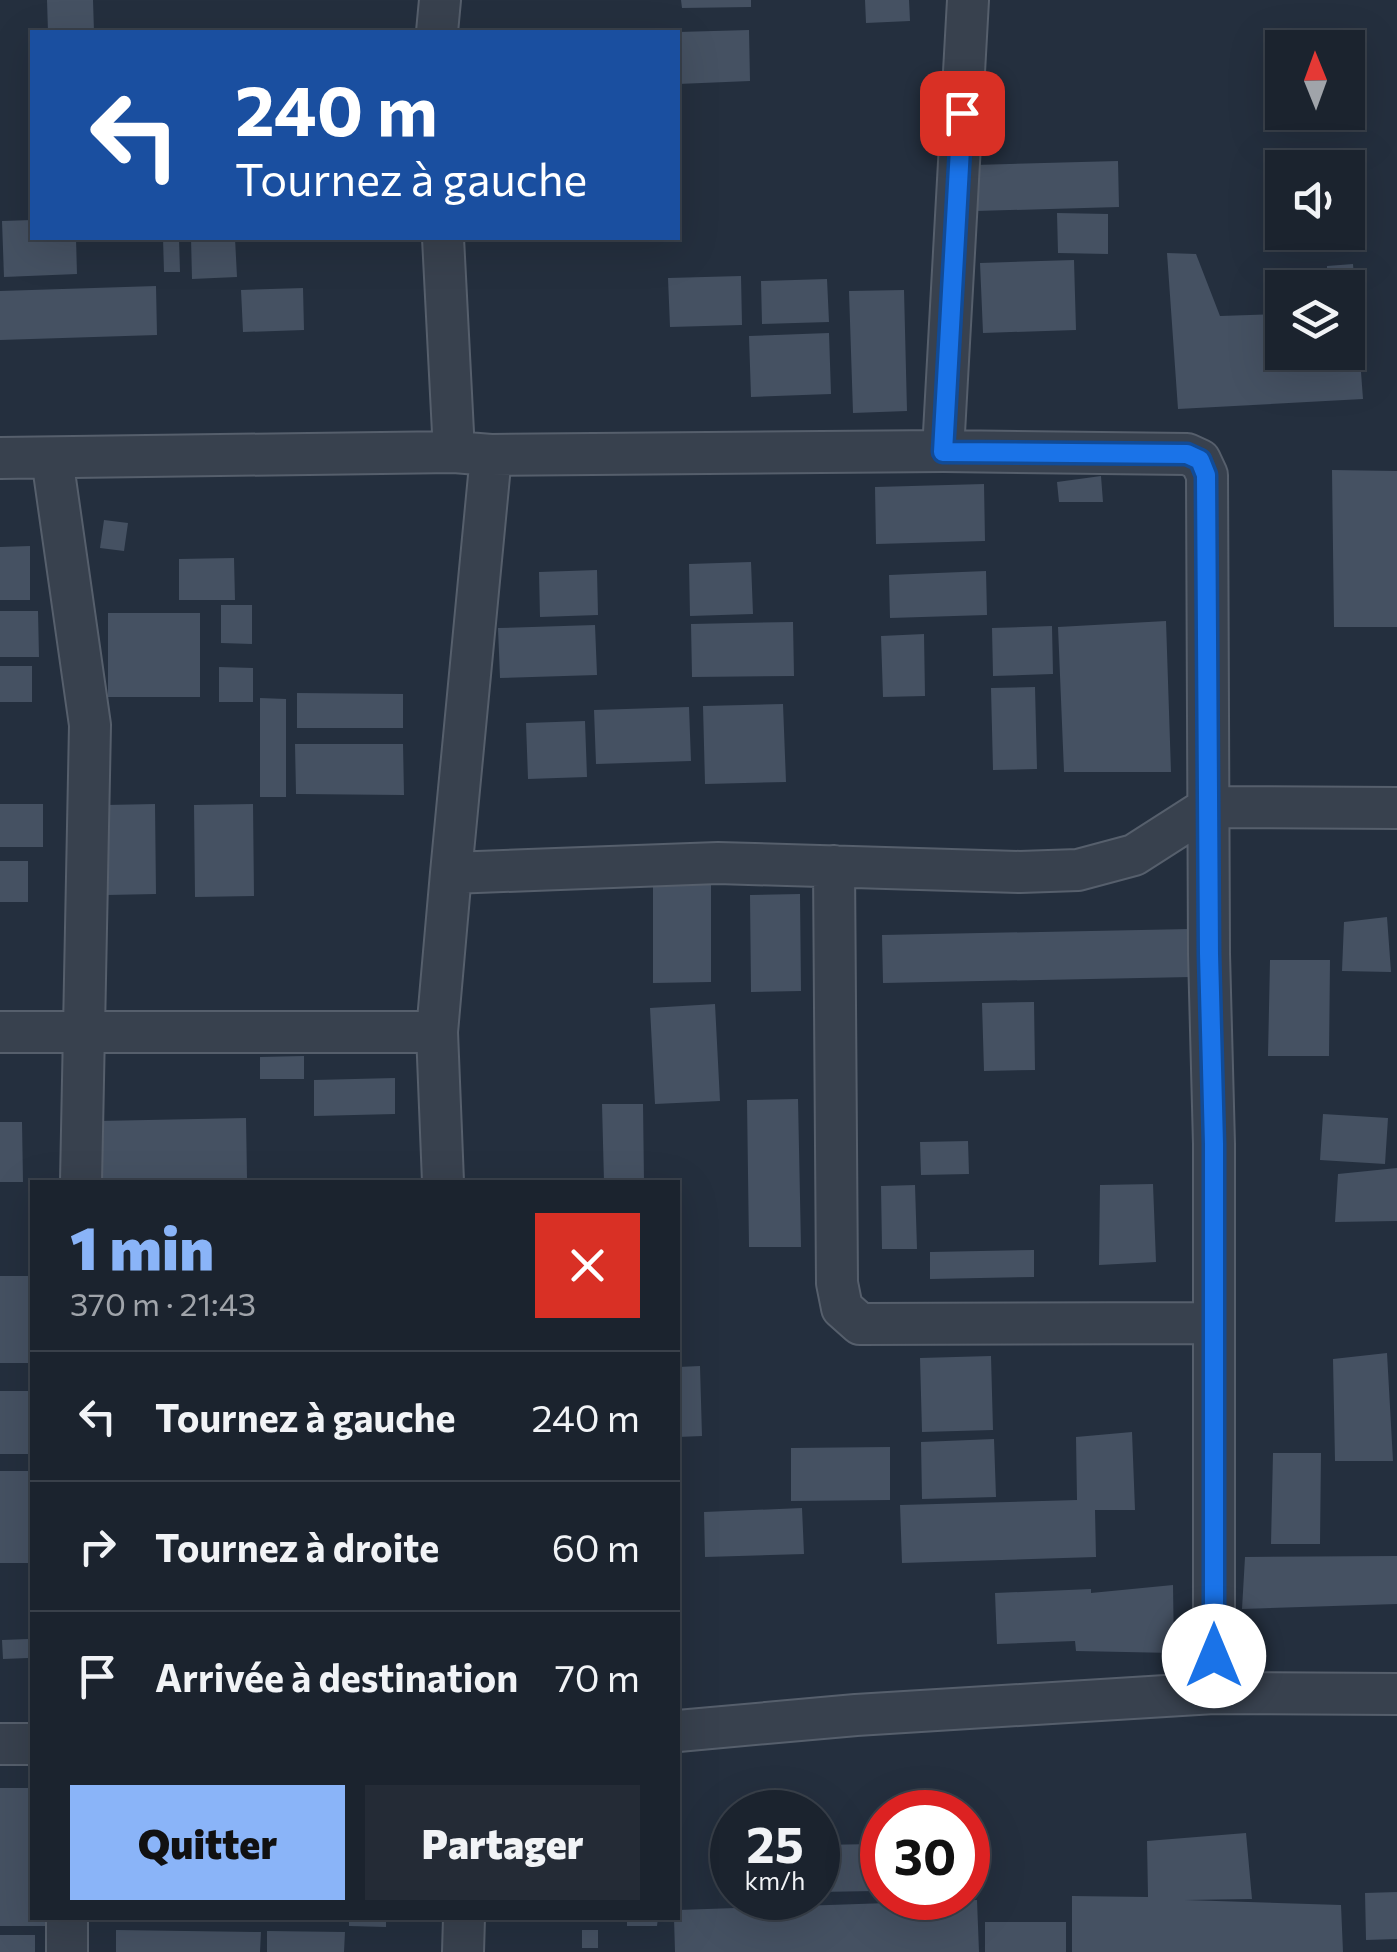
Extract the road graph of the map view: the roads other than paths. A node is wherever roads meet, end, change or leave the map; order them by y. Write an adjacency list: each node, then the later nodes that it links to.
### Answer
1 (440, 0): 3 (street)
2 (968, 0): 5 (street)
3 (438, 30)
4 (443, 240): 6 (street)
5 (943, 452): 6 (street); 9 (street)
6 (472, 454): 8 (street); 12 (street)
7 (0, 458): 8 (street)
8 (52, 458): 15 (street)
9 (1209, 807): 10 (street); 11 (street); 18 (street)
10 (1397, 808)
11 (834, 866): 12 (street); 18 (street)
12 (451, 874): 14 (street)
13 (0, 1032): 15 (street)
14 (437, 1032): 15 (street); 17 (street)
15 (85, 1033): 16 (street)
16 (81, 1180)
17 (443, 1180)
18 (1214, 1323): 19 (street)
19 (1214, 1693): 20 (street); 21 (street)
20 (1397, 1694)
21 (680, 1731)
22 (0, 1744): 23 (street)
23 (30, 1744)
24 (67, 1920): 26 (street)
25 (464, 1920): 27 (street)
26 (66, 1952)
27 (463, 1952)

